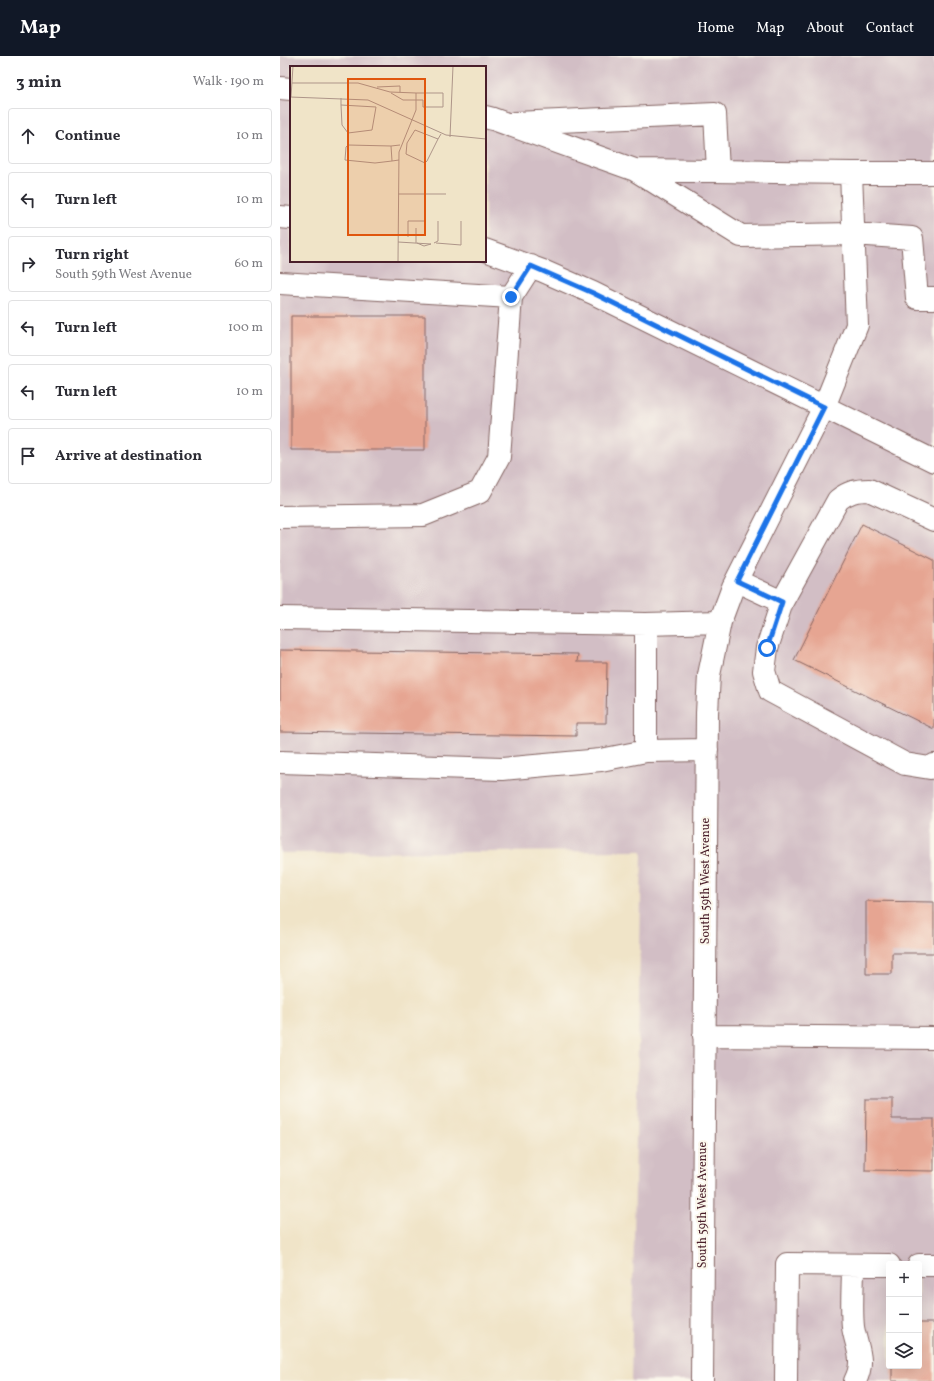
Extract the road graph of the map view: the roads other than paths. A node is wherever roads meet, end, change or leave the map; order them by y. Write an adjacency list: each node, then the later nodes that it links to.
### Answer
1 (280, 88): 2 (street)
2 (290, 89)
3 (495, 120): 4 (street); 5 (street)
4 (635, 170): 5 (street); 10 (street)
5 (718, 171): 6 (street)
6 (851, 173): 7 (street); 10 (street, South 59th West Avenue)
7 (934, 173)
8 (280, 217): 9 (street)
9 (290, 218)
10 (853, 234): 15 (street); 16 (street, South 59th West Avenue)
11 (486, 250): 12 (street)
12 (531, 266): 14 (street); 16 (street)
13 (280, 283): 14 (street)
14 (511, 297): 18 (street)
15 (934, 298)
16 (824, 407): 17 (street); 20 (street, South 59th West Avenue)
17 (934, 460)
18 (280, 517)
19 (934, 520): 21 (street)
20 (737, 581): 21 (street); 23 (street, South 59th West Avenue)
21 (782, 602): 28 (street)
22 (280, 618): 24 (street)
23 (720, 622): 24 (street); 25 (street, South 59th West Avenue)
24 (646, 624): 26 (street)
25 (707, 750): 26 (street); 29 (street, South 59th West Avenue)
26 (646, 751): 27 (street)
27 (280, 762)
28 (934, 766)
29 (704, 1036): 30 (street); 36 (street, South 59th West Avenue)
30 (934, 1038)
31 (853, 1265): 32 (street); 35 (street); 37 (street)
32 (886, 1265)
33 (922, 1265): 34 (street)
34 (934, 1265)
35 (854, 1327): 38 (street); 39 (street)
36 (702, 1381)
37 (786, 1381)
38 (850, 1381)
39 (856, 1381)

